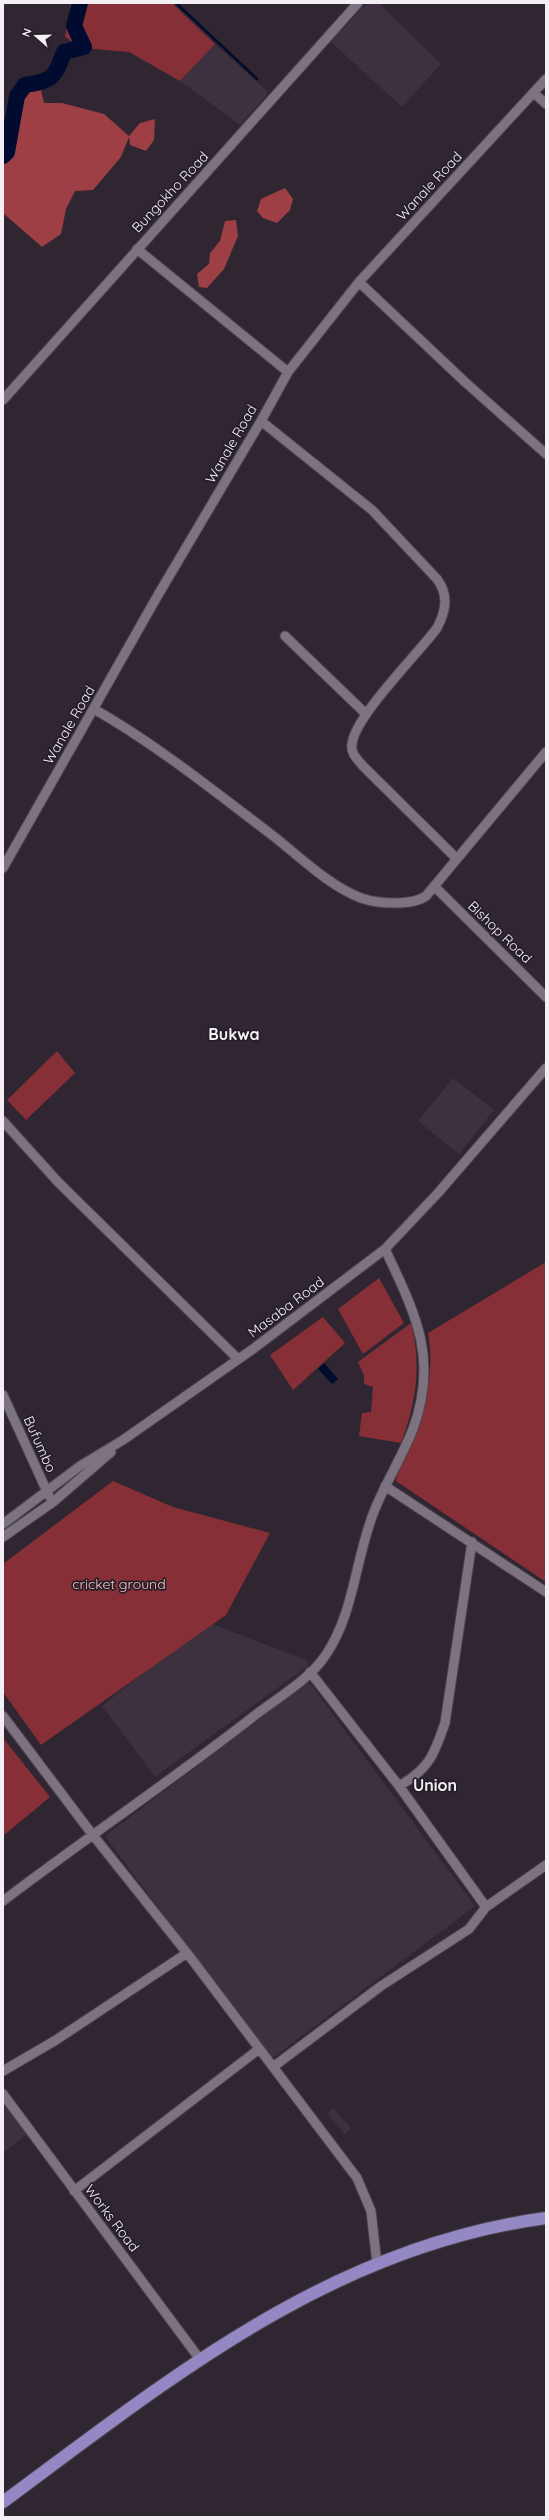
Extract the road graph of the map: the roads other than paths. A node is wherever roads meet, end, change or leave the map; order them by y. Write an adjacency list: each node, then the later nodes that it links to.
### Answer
1 (358, 3): 5 (street, Bungokho Road)
2 (546, 79): 3 (street, Wanale Road)
3 (534, 93): 4 (street); 6 (street, Wanale Road)
4 (546, 104)
5 (137, 249): 7 (street); 8 (street, Bungokho Road)
6 (359, 282): 7 (street, Wanale Road); 10 (street)
7 (288, 372): 9 (street, Wanale Road)
8 (3, 400)
9 (261, 421): 12 (street, Wanale Road); 13 (street)
10 (546, 454)
11 (285, 636): 13 (street)
12 (94, 709): 16 (street, Wanale Road); 17 (street)
13 (366, 714): 15 (street)
14 (546, 752): 15 (street)
15 (456, 858): 17 (street)
16 (3, 868)
17 (435, 887): 18 (street, Bishop Road)
18 (546, 997)
19 (546, 1068): 21 (street, Masaba Road)
20 (3, 1121): 22 (street)
21 (385, 1249): 22 (street, Masaba Road); 25 (street)
22 (238, 1360): 24 (street, Masaba Road)
23 (3, 1396): 26 (street, Bufumbo)
24 (123, 1440): 26 (street, Masaba Road); 27 (street)
25 (385, 1486): 30 (street); 32 (street)
26 (46, 1491): 27 (street, Bufumbo); 28 (street, Masaba Road)
27 (52, 1502): 29 (street)
28 (3, 1524)
29 (3, 1537)
30 (472, 1542): 31 (street); 34 (street)
31 (546, 1592)
32 (310, 1672): 34 (street); 35 (street)
33 (3, 1716): 35 (street)
34 (399, 1786): 38 (street)
35 (92, 1834): 37 (street); 39 (street)
36 (546, 1865): 38 (street)
37 (3, 1901)
38 (486, 1907): 41 (street)
39 (187, 1952): 40 (street); 42 (street)
40 (259, 2049): 41 (street); 44 (street)
41 (273, 2067): 46 (street)
42 (3, 2071)
43 (3, 2094): 44 (street, Works Road)
44 (74, 2191): 47 (street, Works Road)
45 (546, 2218): 46 (main road)
46 (377, 2264): 47 (main road)
47 (200, 2358): 48 (main road)
48 (3, 2502)

